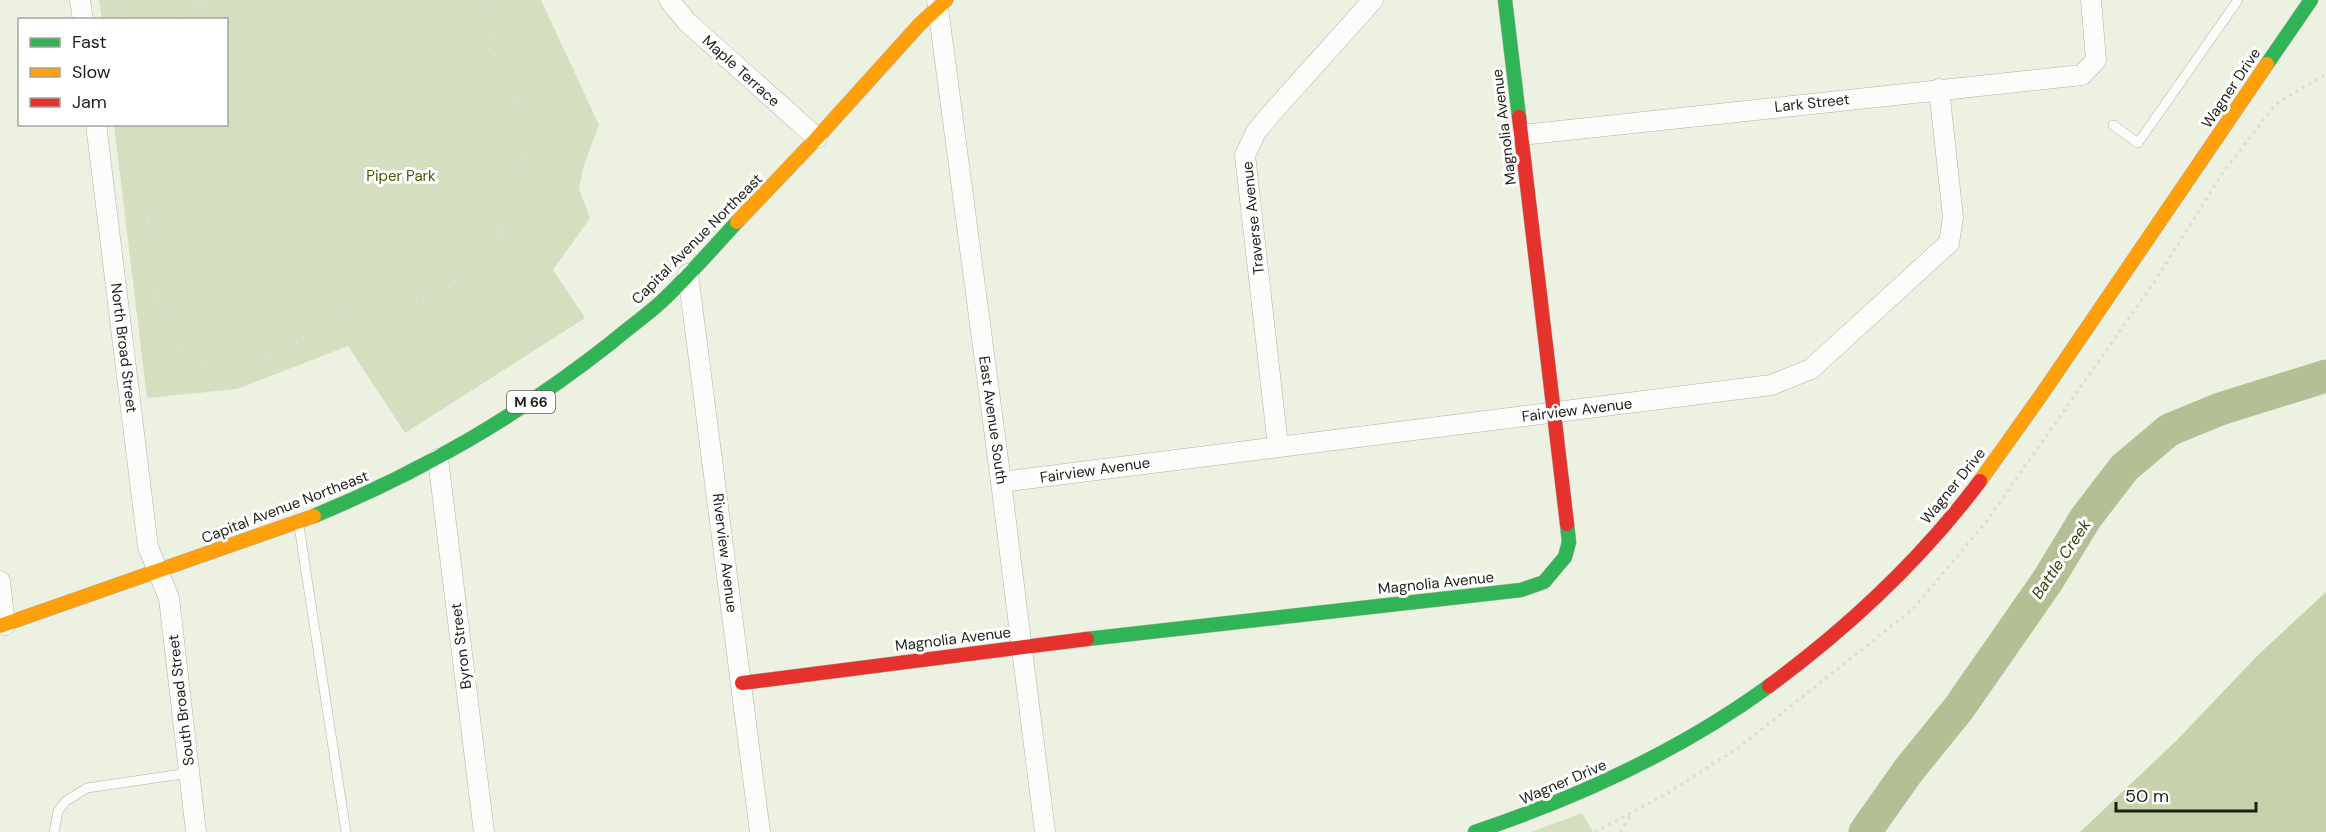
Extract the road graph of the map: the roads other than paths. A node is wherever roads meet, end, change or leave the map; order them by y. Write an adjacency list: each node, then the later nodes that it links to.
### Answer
1 (80, 0): 9 (street)
2 (669, 0): 14 (street, Maple Terrace)
3 (1373, 0): 17 (street, Traverse Avenue)
4 (1505, 0): 13 (street, Magnolia Avenue)
5 (2091, 0): 10 (street, Lark Street)
6 (2238, 0): 11 (lane)
7 (2312, 0): 33 (street, Wagner Drive)
8 (940, 3): 14 (street, Capital Avenue Northeast / M 66); 19 (street, East Avenue South)
9 (83, 18)
10 (1939, 89): 13 (street, Lark Street); 16 (street, Fairview Avenue)
11 (2113, 125)
12 (96, 126): 21 (street, North Broad Street)
13 (1522, 135): 16 (street, Magnolia Avenue)
14 (817, 138): 15 (street, Capital Avenue Northeast / M 66)
15 (688, 274): 18 (street, Capital Avenue Northeast / M 66); 25 (street, Riverview Avenue)
16 (1553, 414): 17 (street, Fairview Avenue); 24 (street, Magnolia Avenue)
17 (1278, 446): 19 (street, Fairview Avenue)
18 (438, 459): 20 (street, Capital Avenue Northeast / M 66); 30 (street, Byron Street)
19 (1001, 482): 24 (street, East Avenue South)
20 (298, 523): 21 (street, Capital Avenue Northeast / M 66); 29 (lane)
21 (158, 571): 23 (street, Capital Avenue Northeast / M 66); 26 (street, South Broad Street)
22 (0, 581): 23 (street)
23 (3, 626)
24 (1020, 647): 25 (street, Magnolia Avenue); 32 (street, East Avenue South)
25 (742, 683): 31 (street, Riverview Avenue)
26 (190, 773): 27 (lane); 28 (street, South Broad Street)
27 (54, 832)
28 (196, 832)
29 (346, 832)
30 (484, 832)
31 (760, 832)
32 (1045, 832)
33 (1476, 832)

